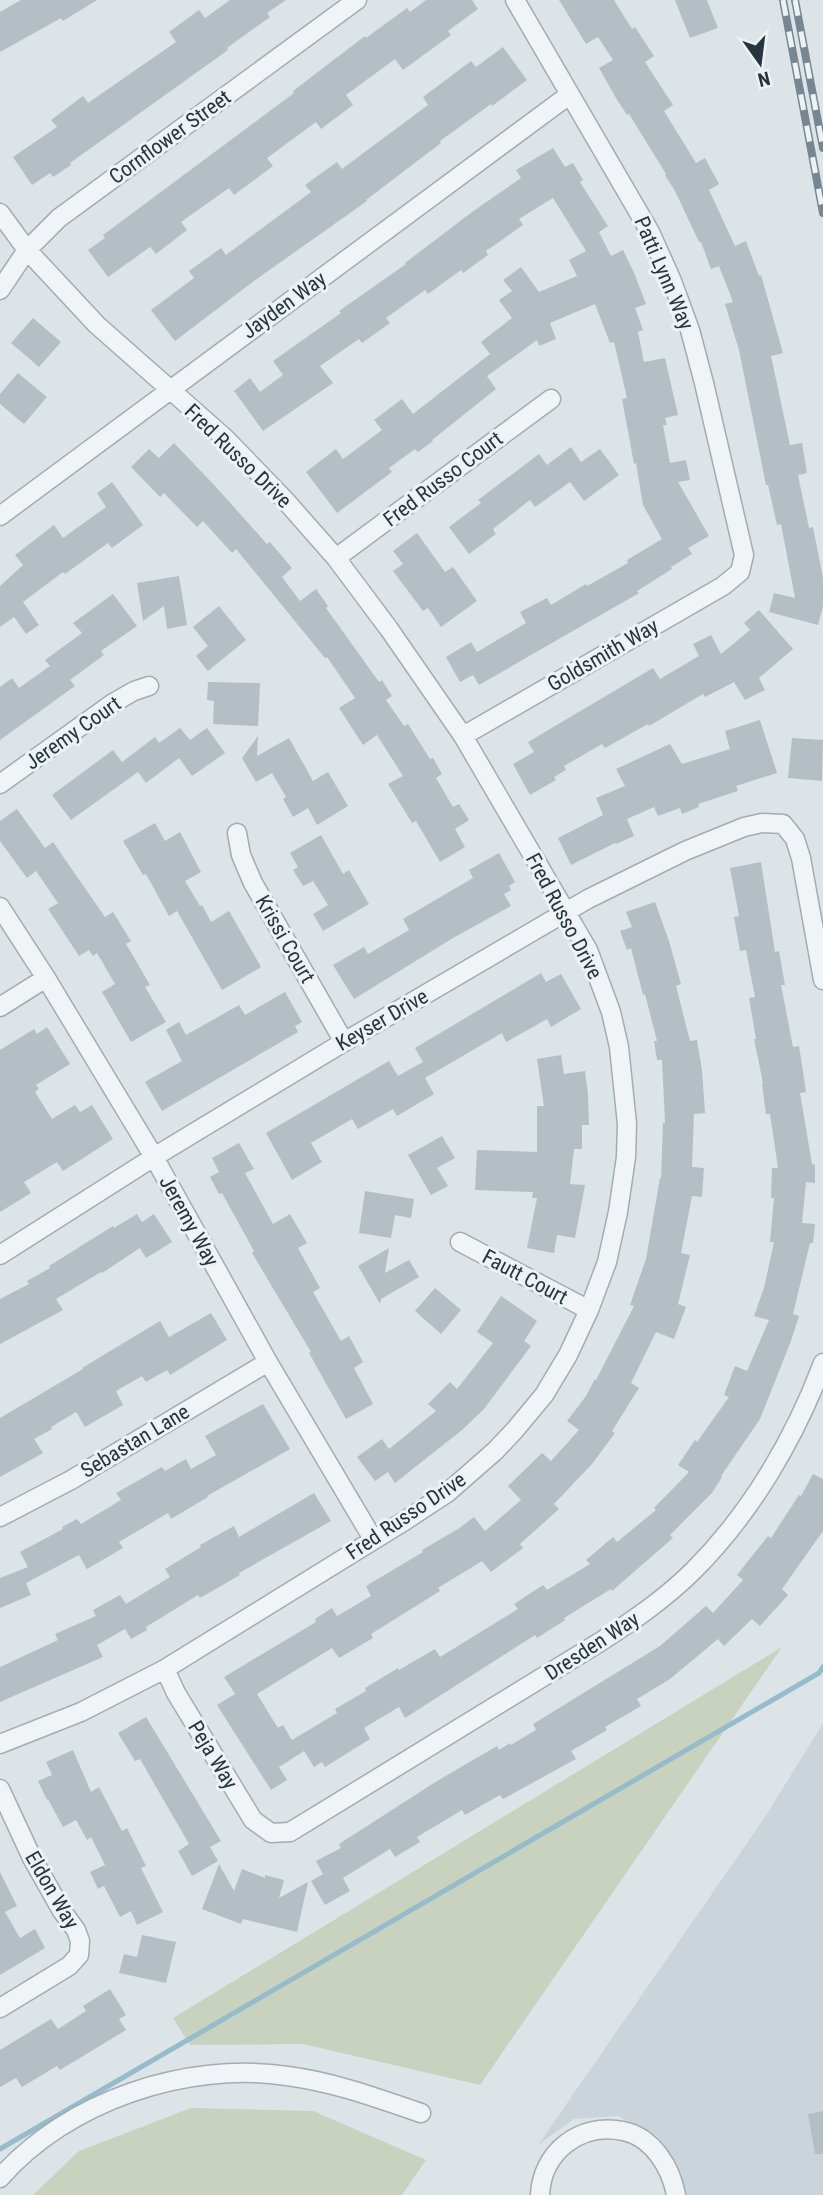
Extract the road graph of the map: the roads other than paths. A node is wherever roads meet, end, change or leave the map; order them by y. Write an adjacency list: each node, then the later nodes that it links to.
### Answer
1 (357, 0): 5 (street, Cornflower Street)
2 (515, 0): 3 (street, Patti Lynn Way)
3 (569, 95): 7 (street, Jayden Way); 11 (street, Patti Lynn Way)
4 (0, 213): 5 (street, Fred Russo Drive)
5 (27, 250): 6 (street, Cornflower Street); 7 (street, Fred Russo Drive)
6 (0, 290)
7 (169, 390): 9 (street, Jayden Way); 10 (street, Fred Russo Drive)
8 (551, 399): 10 (street, Fred Russo Court)
9 (0, 516)
10 (336, 558): 13 (street, Fred Russo Drive)
11 (740, 572): 13 (street, Goldsmith Way)
12 (149, 686): 14 (street, Jeremy Court)
13 (463, 736): 17 (street, Fred Russo Drive)
14 (0, 784)
15 (237, 832): 21 (street, Krissi Court)
16 (0, 906): 18 (street, Jeremy Way)
17 (565, 913): 19 (street, Keyser Drive); 21 (street, Keyser Drive); 25 (street, Fred Russo Drive)
18 (46, 978): 20 (street); 22 (street, Jeremy Way)
19 (823, 980)
20 (0, 1007)
21 (344, 1042): 22 (street, Keyser Drive)
22 (154, 1157): 24 (street, Keyser Drive); 26 (street, Jeremy Way)
23 (460, 1242): 25 (street, Fautt Court)
24 (0, 1255)
25 (589, 1310): 29 (street, Fred Russo Drive)
26 (268, 1362): 28 (street, Sebastan Lane); 29 (street, Jeremy Way)
27 (823, 1363): 33 (street, Dresden Way)
28 (0, 1517)
29 (373, 1539): 30 (street, Fred Russo Drive)
30 (165, 1669): 31 (street, Fred Russo Drive); 33 (street, Peja Way)
31 (0, 1744)
32 (0, 1789): 34 (street, Eldon Way)
33 (271, 1833)
34 (0, 2008)
35 (421, 2113): 36 (street)
36 (0, 2178)
37 (540, 2195): 38 (street)
38 (676, 2195)

